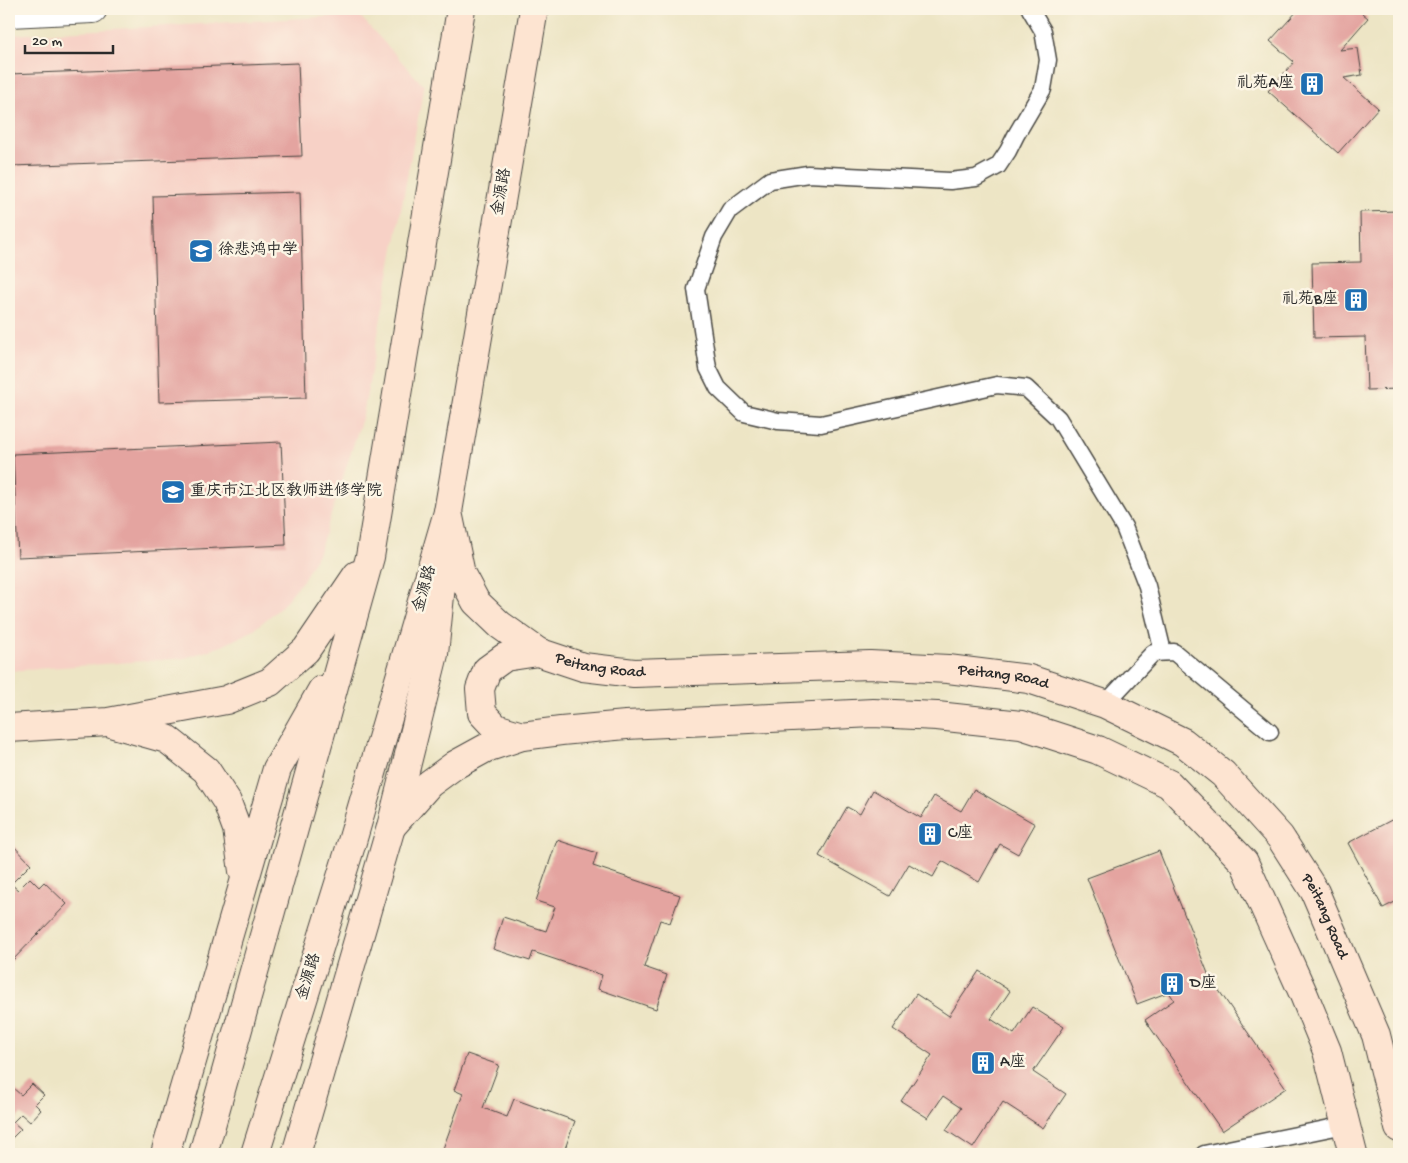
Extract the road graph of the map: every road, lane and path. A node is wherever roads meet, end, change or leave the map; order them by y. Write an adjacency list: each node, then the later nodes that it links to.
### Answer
1 (92, 9): 5 (street)
2 (461, 9): 7 (street)
3 (534, 9): 6 (street, 金源路)
4 (1030, 9): 9 (lane)
5 (9, 13)
6 (448, 512): 8 (street, Peitang Road); 16 (street); 22 (street, 金源路)
7 (370, 557): 10 (street); 12 (street)
8 (538, 652): 11 (street, Peitang Road); 15 (street)
9 (1164, 652): 11 (lane); 14 (lane)
10 (343, 654): 17 (street); 21 (street)
11 (1105, 704): 19 (street, Peitang Road)
12 (108, 722): 13 (street); 17 (street)
13 (9, 728)
14 (1270, 732)
15 (522, 736): 16 (street); 18 (street)
16 (391, 827): 23 (street)
17 (244, 880): 20 (street)
18 (1346, 1125): 24 (lane); 25 (street)
19 (1399, 1128)
20 (165, 1154)
21 (202, 1154)
22 (255, 1154)
23 (296, 1154)
24 (1204, 1154)
25 (1353, 1154)

